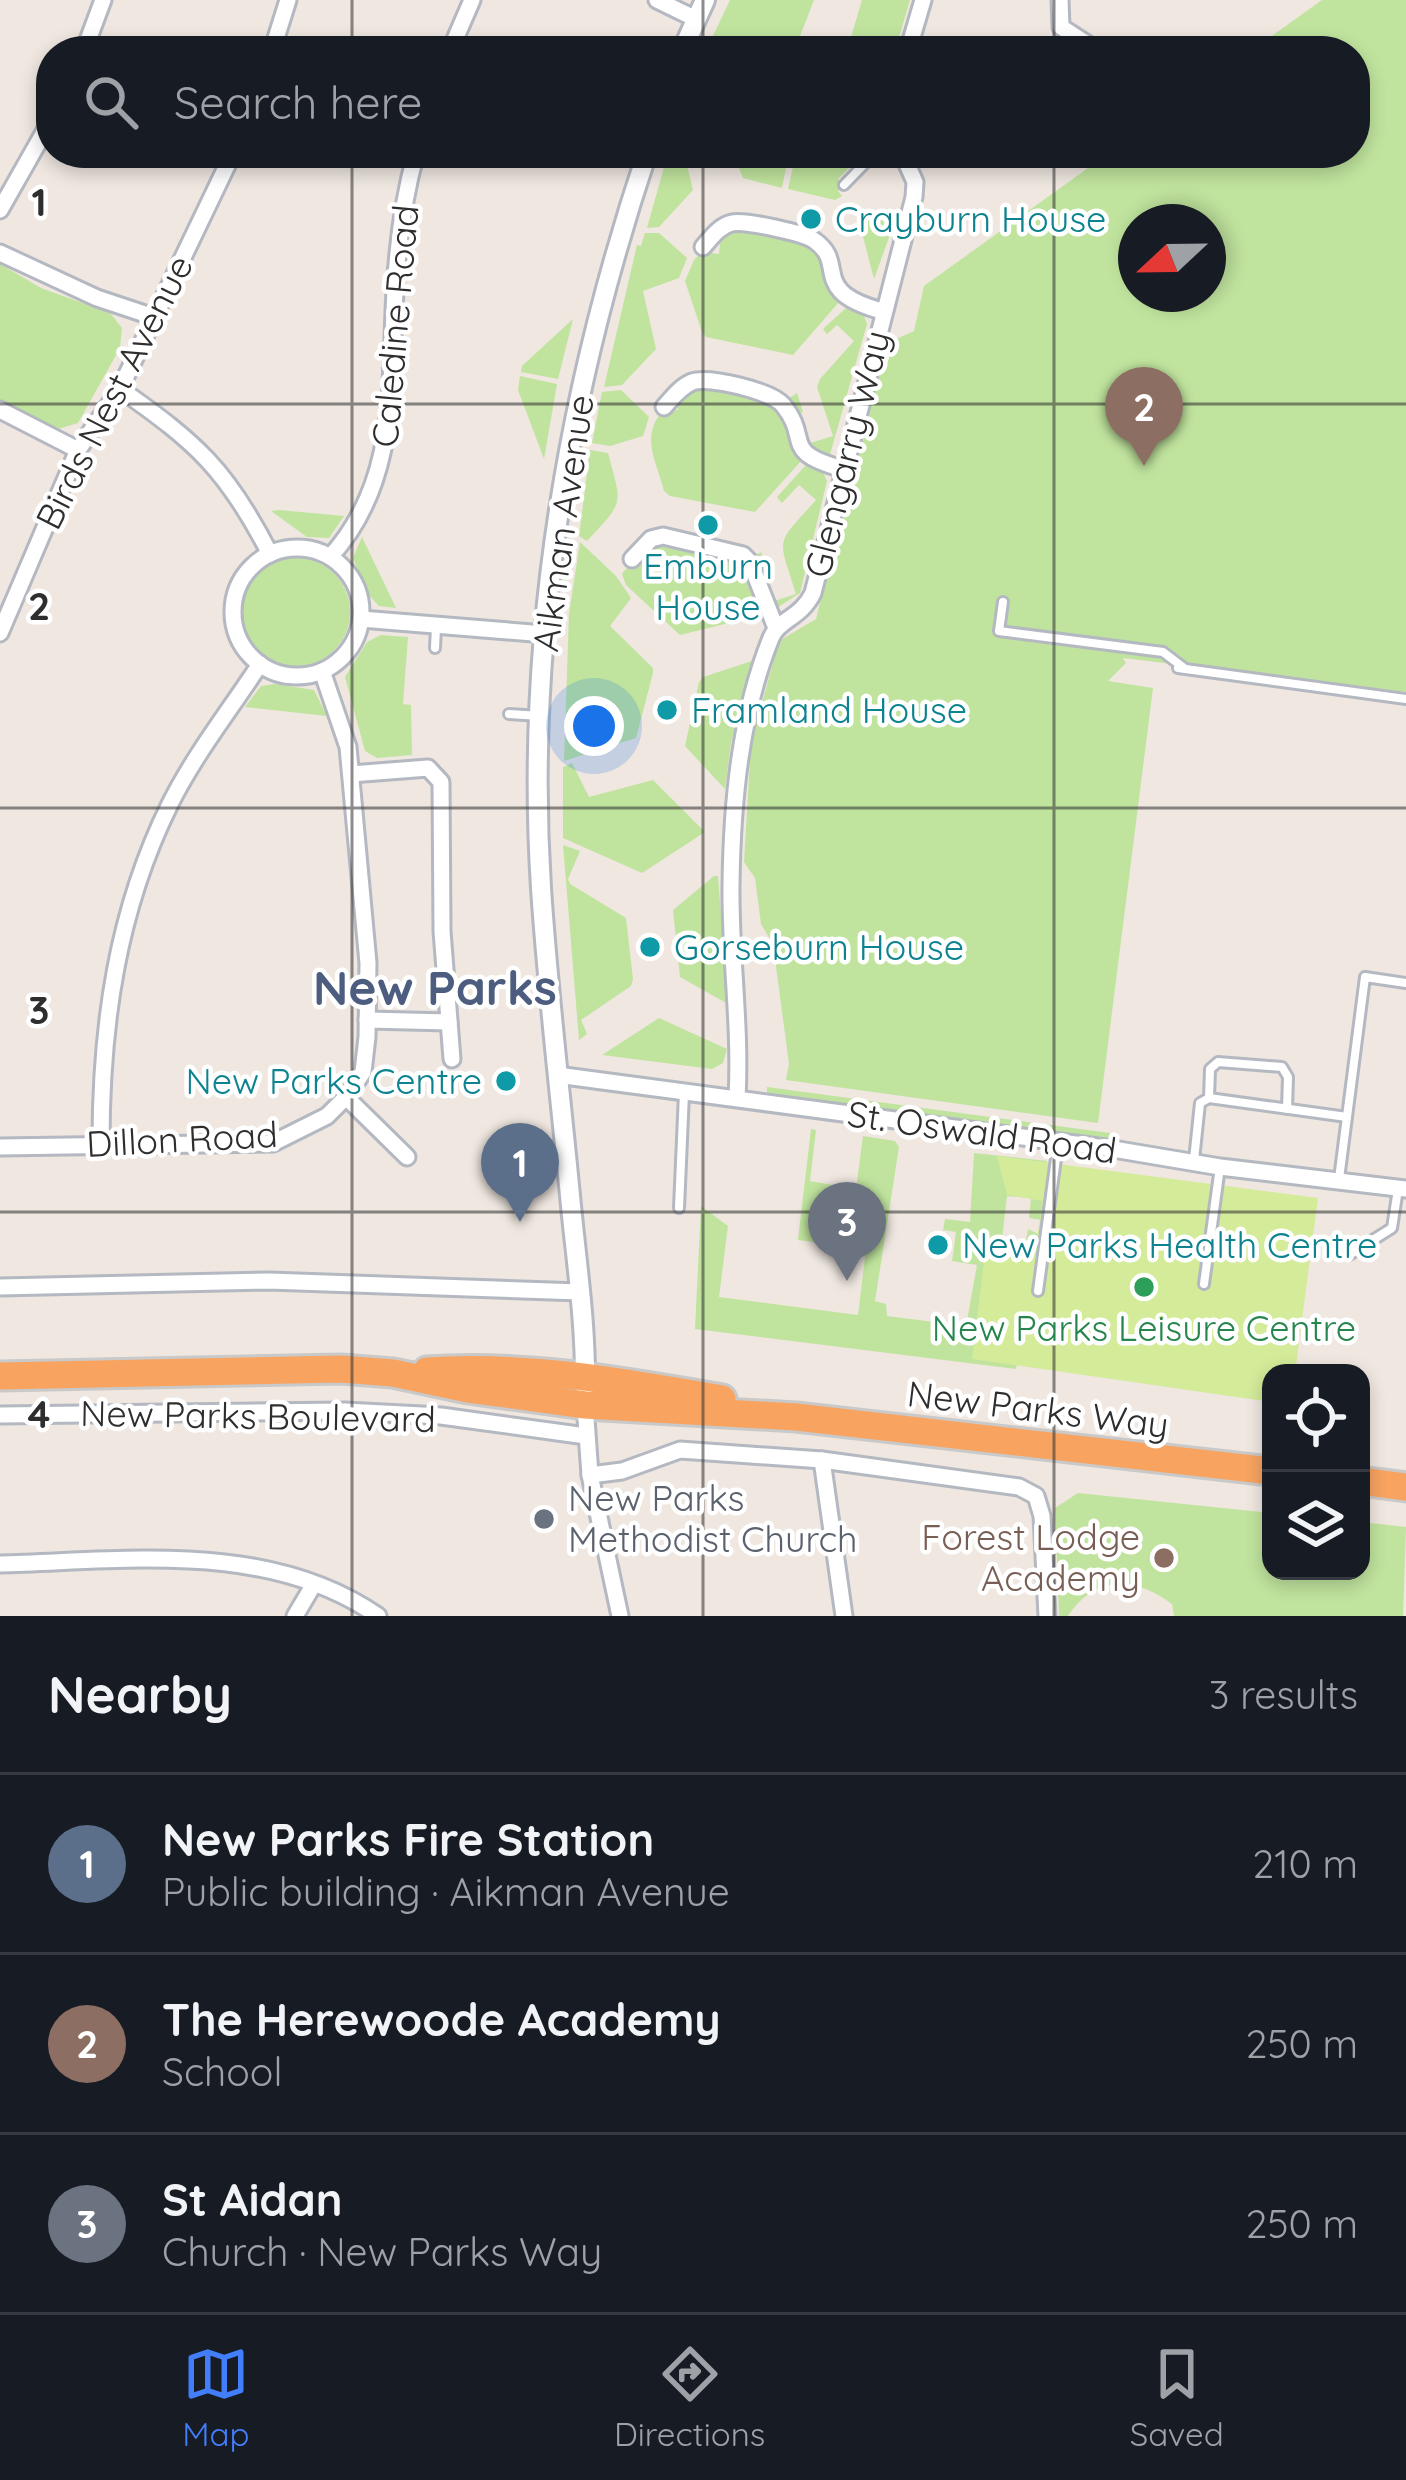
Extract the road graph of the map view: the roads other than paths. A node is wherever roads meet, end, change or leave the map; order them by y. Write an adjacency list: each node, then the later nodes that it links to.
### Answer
1 (103, 0): 9 (street)
2 (288, 0): 10 (street)
3 (472, 0): 11 (street)
4 (657, 0): 8 (street)
5 (705, 0): 8 (street)
6 (923, 0): 13 (street)
7 (1060, 0): 14 (street)
8 (696, 20): 12 (street)
9 (90, 36)
10 (277, 36)
11 (456, 36)
12 (689, 36)
13 (912, 36)
14 (1075, 36)
15 (36, 146): 22 (street)
16 (226, 168): 26 (street, Birds Nest Avenue)
17 (412, 168): 33 (street, Caledine Road)
18 (642, 168): 40 (street, Aikman Avenue)
19 (860, 168): 21 (lane)
20 (909, 168): 25 (street, Glengarry Way)
21 (844, 184)
22 (0, 210)
23 (703, 247): 25 (street)
24 (0, 253): 26 (street)
25 (882, 311): 31 (street, Glengarry Way)
26 (154, 317): 27 (street, Birds Nest Avenue)
27 (120, 389): 30 (street, Birds Nest Avenue); 32 (street)
28 (664, 407): 31 (street)
29 (0, 410): 30 (street)
30 (78, 450): 39 (street, Birds Nest Avenue)
31 (843, 469): 38 (street, Glengarry Way)
32 (270, 554): 33 (street); 42 (street)
33 (330, 557): 36 (street)
34 (632, 559): 38 (street)
35 (1003, 602): 44 (lane)
36 (361, 619): 37 (street); 43 (street)
37 (436, 626): 40 (street); 41 (lane)
38 (776, 628): 55 (street, Glengarry Way)
39 (0, 633)
40 (545, 634): 46 (street, Aikman Avenue)
41 (435, 648)
42 (260, 664): 43 (street); 59 (street)
43 (322, 671): 47 (street)
44 (1406, 699)
45 (509, 714): 46 (lane)
46 (541, 716): 52 (street, Aikman Avenue)
47 (351, 774): 49 (street); 50 (street)
48 (1406, 983): 58 (lane)
49 (368, 1020): 50 (street); 54 (street)
50 (449, 1022): 51 (street)
51 (452, 1060)
52 (557, 1075): 53 (street, St. Oswald Road); 72 (street, Aikman Avenue)
53 (685, 1091): 55 (street, St. Oswald Road); 67 (lane)
54 (346, 1097): 59 (street, Dillon Road); 62 (street)
55 (737, 1098): 60 (street, St. Oswald Road)
56 (1209, 1098): 57 (lane); 57 (lane); 63 (lane)
57 (1287, 1109): 58 (lane)
58 (1347, 1117): 65 (lane)
59 (101, 1143): 61 (street, Dillon Road)
60 (1059, 1143): 63 (street, St. Oswald Road); 71 (lane)
61 (0, 1147)
62 (407, 1157)
63 (1194, 1162): 64 (street, St. Oswald Road)
64 (1220, 1167): 65 (street, St. Oswald Road); 69 (lane)
65 (1339, 1181): 66 (street, St. Oswald Road)
66 (1402, 1188): 68 (lane)
67 (679, 1208)
68 (1349, 1256)
69 (1204, 1284)
70 (0, 1288): 72 (street)
71 (1038, 1291)
72 (580, 1292): 74 (street, Aikman Avenue)
73 (0, 1376): 74 (highway, New Parks Way)
74 (585, 1391): 76 (street); 78 (highway, New Parks Way)
75 (0, 1415): 76 (street, New Parks Boulevard)
76 (586, 1436): 79 (street)
77 (822, 1460): 79 (street); 87 (street); 88 (street)
78 (1262, 1470)
79 (590, 1475): 86 (street)
80 (1370, 1482): 81 (highway)
81 (1406, 1487)
82 (0, 1564): 83 (street)
83 (314, 1584): 84 (street); 85 (street)
84 (295, 1616)
85 (378, 1616)
86 (620, 1616)
87 (844, 1616)
88 (1047, 1616)

